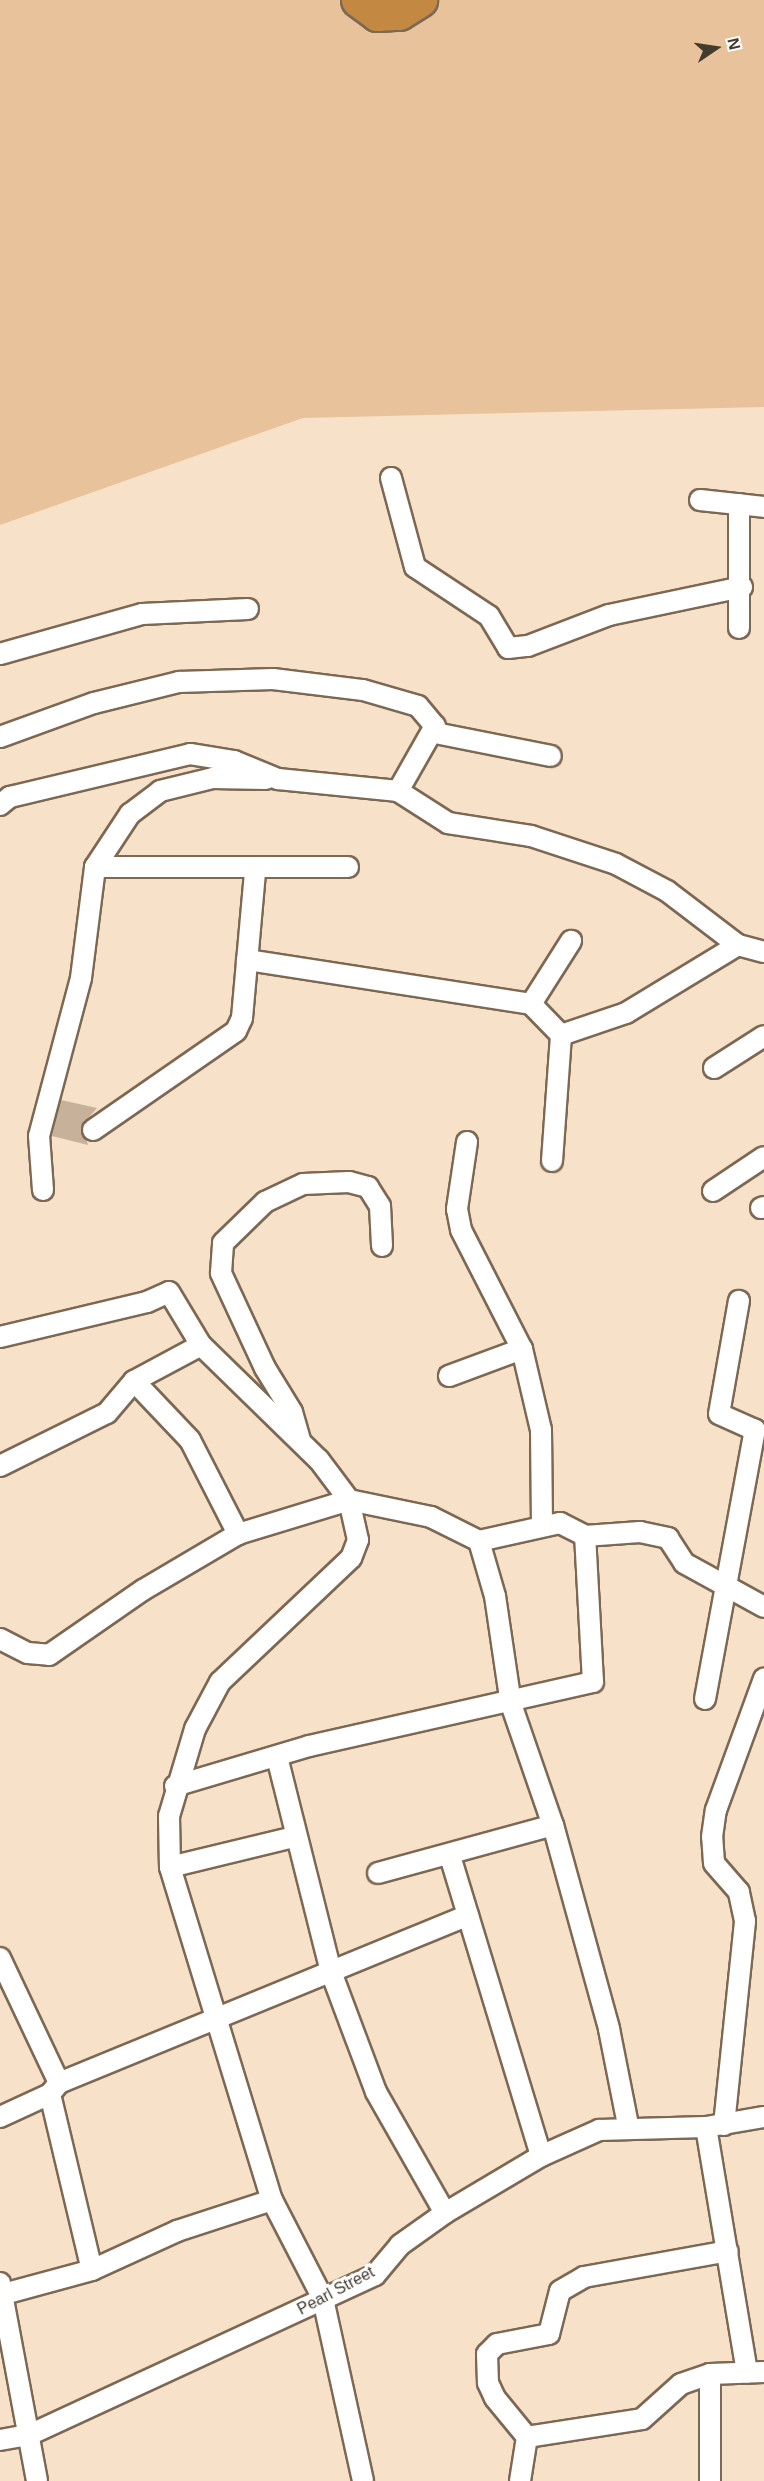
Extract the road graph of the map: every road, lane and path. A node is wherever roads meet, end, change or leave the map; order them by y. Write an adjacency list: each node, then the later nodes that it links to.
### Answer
1 (358, 0): 2 (highway)
2 (420, 0)
3 (391, 478): 7 (street)
4 (700, 500): 5 (street)
5 (739, 504): 6 (street); 7 (street)
6 (764, 507)
7 (742, 587): 9 (street)
8 (248, 609): 10 (street)
9 (739, 628)
10 (0, 654)
11 (435, 733): 12 (street); 13 (street); 15 (street)
12 (0, 737)
13 (551, 756)
14 (278, 779): 15 (street); 16 (street); 17 (street)
15 (398, 792): 21 (street)
16 (0, 805)
17 (95, 867): 19 (street); 32 (street)
18 (348, 867): 19 (street)
19 (255, 871): 23 (street)
20 (571, 941): 24 (street)
21 (738, 945): 22 (street); 25 (street)
22 (764, 952)
23 (247, 960): 24 (street); 28 (street)
24 (531, 1004): 25 (street)
25 (561, 1035): 31 (street)
26 (764, 1036): 27 (street)
27 (714, 1068)
28 (93, 1130)
29 (467, 1142): 38 (street)
30 (764, 1157): 33 (street)
31 (552, 1161)
32 (43, 1190)
33 (713, 1191)
34 (382, 1246): 41 (street)
35 (740, 1301): 48 (street)
36 (0, 1336): 37 (street)
37 (201, 1345): 40 (street); 41 (street)
38 (522, 1349): 39 (street); 44 (street)
39 (449, 1376)
40 (134, 1380): 42 (street); 45 (street)
41 (301, 1443): 43 (street)
42 (0, 1466)
43 (349, 1500): 45 (street); 47 (street); 55 (street)
44 (542, 1523): 46 (street); 47 (street)
45 (238, 1534): 50 (street)
46 (585, 1536): 48 (street); 53 (street)
47 (479, 1541): 53 (street)
48 (725, 1590): 49 (street); 52 (street)
49 (764, 1607)
50 (0, 1639)
51 (764, 1679): 69 (street)
52 (705, 1699)
53 (511, 1704): 54 (street); 56 (street)
54 (277, 1757): 55 (street); 57 (street)
55 (175, 1786): 59 (street)
56 (553, 1826): 58 (street); 68 (street)
57 (294, 1837): 59 (street); 63 (street)
58 (450, 1856): 60 (street); 61 (street)
59 (170, 1867): 64 (street)
60 (378, 1874)
61 (468, 1915): 63 (street); 70 (street)
62 (0, 1958): 65 (street)
63 (331, 1972): 64 (street); 72 (street)
64 (214, 2017): 65 (street); 71 (street)
65 (54, 2088): 66 (street); 74 (street)
66 (0, 2117)
67 (764, 2117): 69 (street, Pearl Street)
68 (628, 2125): 69 (street, Pearl Street); 70 (street, Pearl Street)
69 (715, 2126): 73 (street)
70 (542, 2156): 72 (street, Pearl Street)
71 (272, 2200): 74 (street); 76 (street)
72 (445, 2213): 76 (street, Pearl Street)
73 (728, 2252): 77 (street); 80 (street)
74 (92, 2270): 75 (street)
75 (1, 2290): 79 (street)
76 (323, 2299): 79 (street, Pearl Street); 83 (street)
77 (755, 2372): 78 (street)
78 (710, 2374): 80 (street); 85 (street)
79 (29, 2435): 81 (street, Pearl Street); 82 (street)
80 (527, 2437): 84 (street)
81 (0, 2440)
82 (37, 2481)
83 (363, 2481)
84 (520, 2481)
85 (710, 2481)

